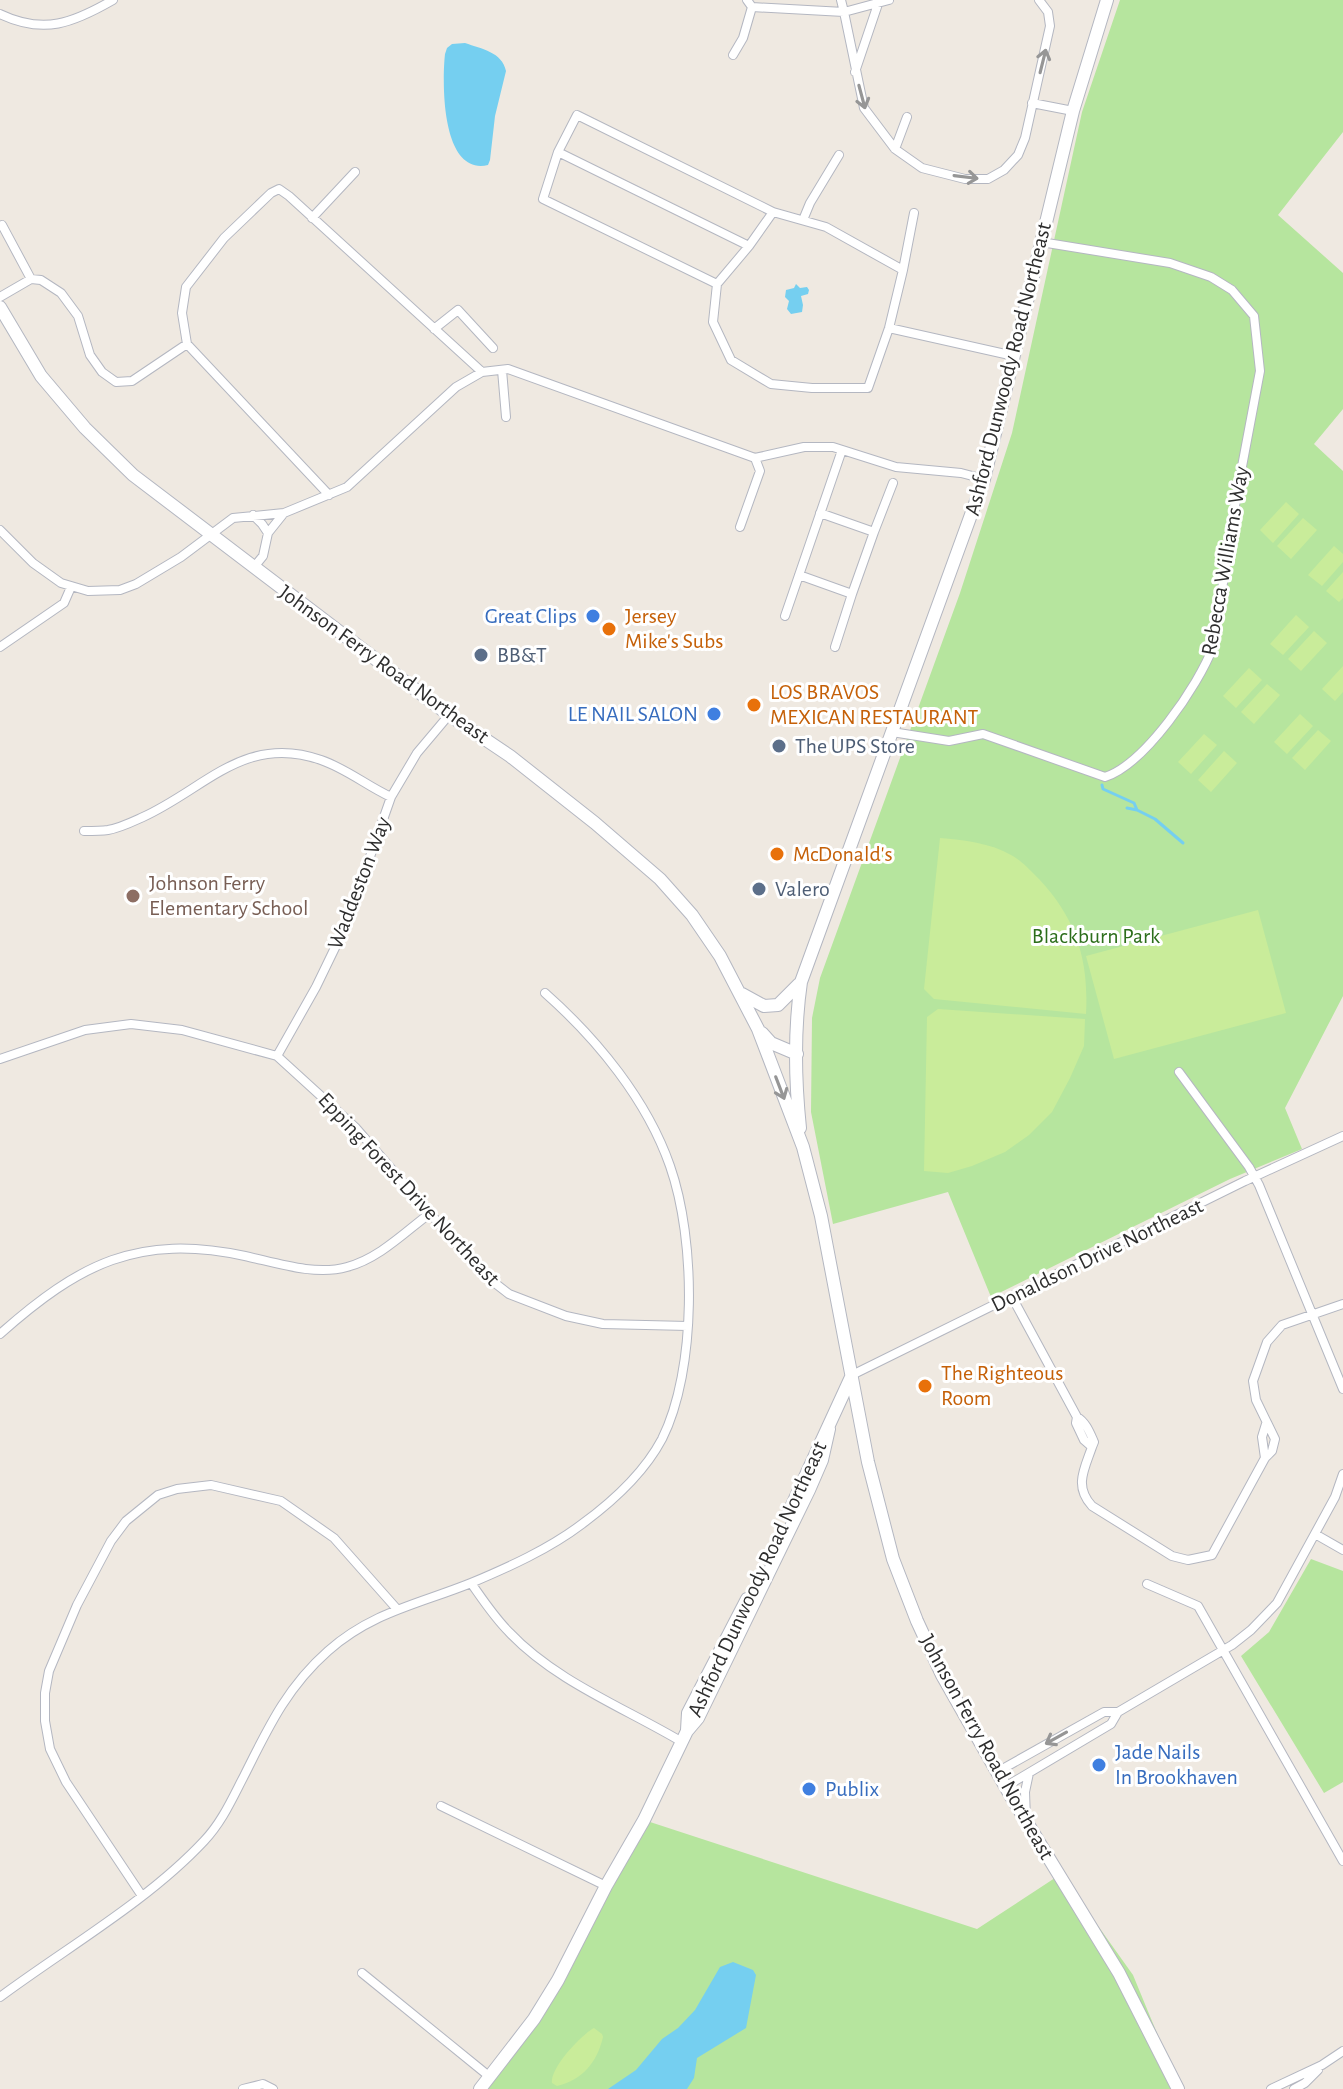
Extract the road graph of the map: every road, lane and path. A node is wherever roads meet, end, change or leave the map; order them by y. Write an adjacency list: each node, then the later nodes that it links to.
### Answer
1 (113, 0): 9 (street)
2 (841, 0): 8 (street)
3 (889, 0): 7 (street)
4 (1039, 0): 12 (street, one-way to 4)
5 (1107, 0): 13 (main road, Ashford Dunwoody Road Northeast)
6 (749, 3): 8 (street); 10 (street)
7 (878, 4): 8 (street); 11 (street)
8 (844, 12): 11 (street)
9 (0, 15)
10 (733, 55)
11 (855, 72): 15 (street, one-way to 15)
12 (1032, 103): 13 (street); 15 (street, one-way to 12)
13 (1073, 111): 24 (main road, Ashford Dunwoody Road Northeast)
14 (907, 117): 15 (street)
15 (895, 149)
16 (558, 152): 19 (street); 25 (street); 28 (street)
17 (839, 155): 22 (street)
18 (355, 172): 21 (street)
19 (773, 212): 22 (street); 25 (street)
20 (914, 213): 26 (street)
21 (312, 218): 32 (street); 33 (street)
22 (803, 220): 26 (street)
23 (2, 225): 27 (street)
24 (1041, 242): 35 (main road, Ashford Dunwoody Road Northeast); 60 (street, Rebecca Williams Way)
25 (749, 246): 28 (street)
26 (903, 270): 31 (street)
27 (31, 279): 29 (street); 33 (street)
28 (717, 284): 31 (street)
29 (0, 297)
30 (0, 307): 51 (main road, Johnson Ferry Road Northeast)
31 (889, 328): 35 (street)
32 (434, 329): 34 (street); 37 (street)
33 (187, 344): 43 (street)
34 (493, 348)
35 (1014, 356): 41 (main road, Ashford Dunwoody Road Northeast)
36 (502, 370): 37 (street); 38 (street); 40 (street)
37 (482, 372): 43 (street)
38 (506, 417)
39 (842, 450): 40 (street); 41 (street); 45 (street)
40 (755, 458): 47 (street)
41 (984, 479): 60 (main road, Ashford Dunwoody Road Northeast)
42 (893, 483): 49 (street)
43 (329, 495): 44 (street)
44 (284, 513): 46 (street); 50 (street)
45 (820, 513): 49 (street); 53 (street)
46 (253, 515): 50 (street); 51 (street)
47 (740, 527)
48 (0, 530): 54 (street)
49 (874, 532): 55 (street)
50 (268, 533): 52 (street)
51 (212, 536): 52 (main road, Johnson Ferry Road Northeast); 54 (street)
52 (254, 567): 59 (main road, Johnson Ferry Road Northeast)
53 (799, 575): 55 (street); 56 (street)
54 (71, 587): 57 (street)
55 (852, 594): 58 (street)
56 (785, 616)
57 (0, 647)
58 (835, 647)
59 (449, 715): 61 (street, Waddeston Way); 65 (main road, Johnson Ferry Road Northeast)
60 (892, 732): 63 (main road, Ashford Dunwoody Road Northeast)
61 (391, 797): 62 (street); 68 (street, Waddeston Way)
62 (84, 831)
63 (801, 982): 65 (main road); 67 (main road, Ashford Dunwoody Road Northeast)
64 (545, 993): 78 (street)
65 (742, 994): 66 (main road, Johnson Ferry Road Northeast)
66 (758, 1029): 67 (main road); 72 (main road, Johnson Ferry Road Northeast, one-way to 72)
67 (797, 1054): 72 (main road, Ashford Dunwoody Road Northeast)
68 (277, 1056): 69 (street, Epping Forest Drive Northeast); 74 (street, Epping Forest Drive Northeast)
69 (0, 1059)
70 (1179, 1072): 73 (street)
71 (1343, 1136): 73 (street, Donaldson Drive Northeast)
72 (803, 1147): 80 (main road, Johnson Ferry Road Northeast)
73 (1254, 1177): 75 (street, Donaldson Drive Northeast); 77 (street)
74 (429, 1214): 78 (street, Epping Forest Drive Northeast); 79 (street)
75 (1012, 1297): 77 (street); 80 (street, Donaldson Drive Northeast)
76 (1343, 1304): 77 (street)
77 (1312, 1315): 81 (street)
78 (688, 1326): 85 (street)
79 (0, 1334)
80 (852, 1375): 90 (main road, Ashford Dunwoody Road Northeast); 91 (main road, Johnson Ferry Road Northeast)
81 (1343, 1389)
82 (1343, 1474): 83 (street)
83 (1315, 1534): 84 (street); 88 (street)
84 (1343, 1550)
85 (471, 1583): 87 (street); 90 (street)
86 (1147, 1584): 88 (street)
87 (396, 1608): 98 (street); 98 (street)
88 (1223, 1650): 89 (street); 96 (street)
89 (1118, 1712): 91 (street, one-way to 91); 92 (street)
90 (684, 1736): 97 (main road, Ashford Dunwoody Road Northeast)
91 (997, 1772): 93 (main road, Johnson Ferry Road Northeast)
92 (1029, 1773): 93 (street); 95 (street)
93 (1005, 1787): 95 (main road, Johnson Ferry Road Northeast)
94 (441, 1806): 97 (street)
95 (1027, 1823): 107 (main road, Johnson Ferry Road Northeast)
96 (1343, 1861)
97 (606, 1886): 103 (main road, Ashford Dunwoody Road Northeast)
98 (142, 1896): 100 (street)
99 (362, 1973): 103 (street)
100 (0, 1997)
101 (1343, 2051): 102 (street)
102 (1322, 2065): 108 (street); 109 (street)
103 (490, 2077): 106 (main road, Ashford Dunwoody Road Northeast)
104 (243, 2089): 105 (street)
105 (273, 2089)
106 (480, 2089)
107 (1178, 2089)
108 (1271, 2089)
109 (1294, 2089)

